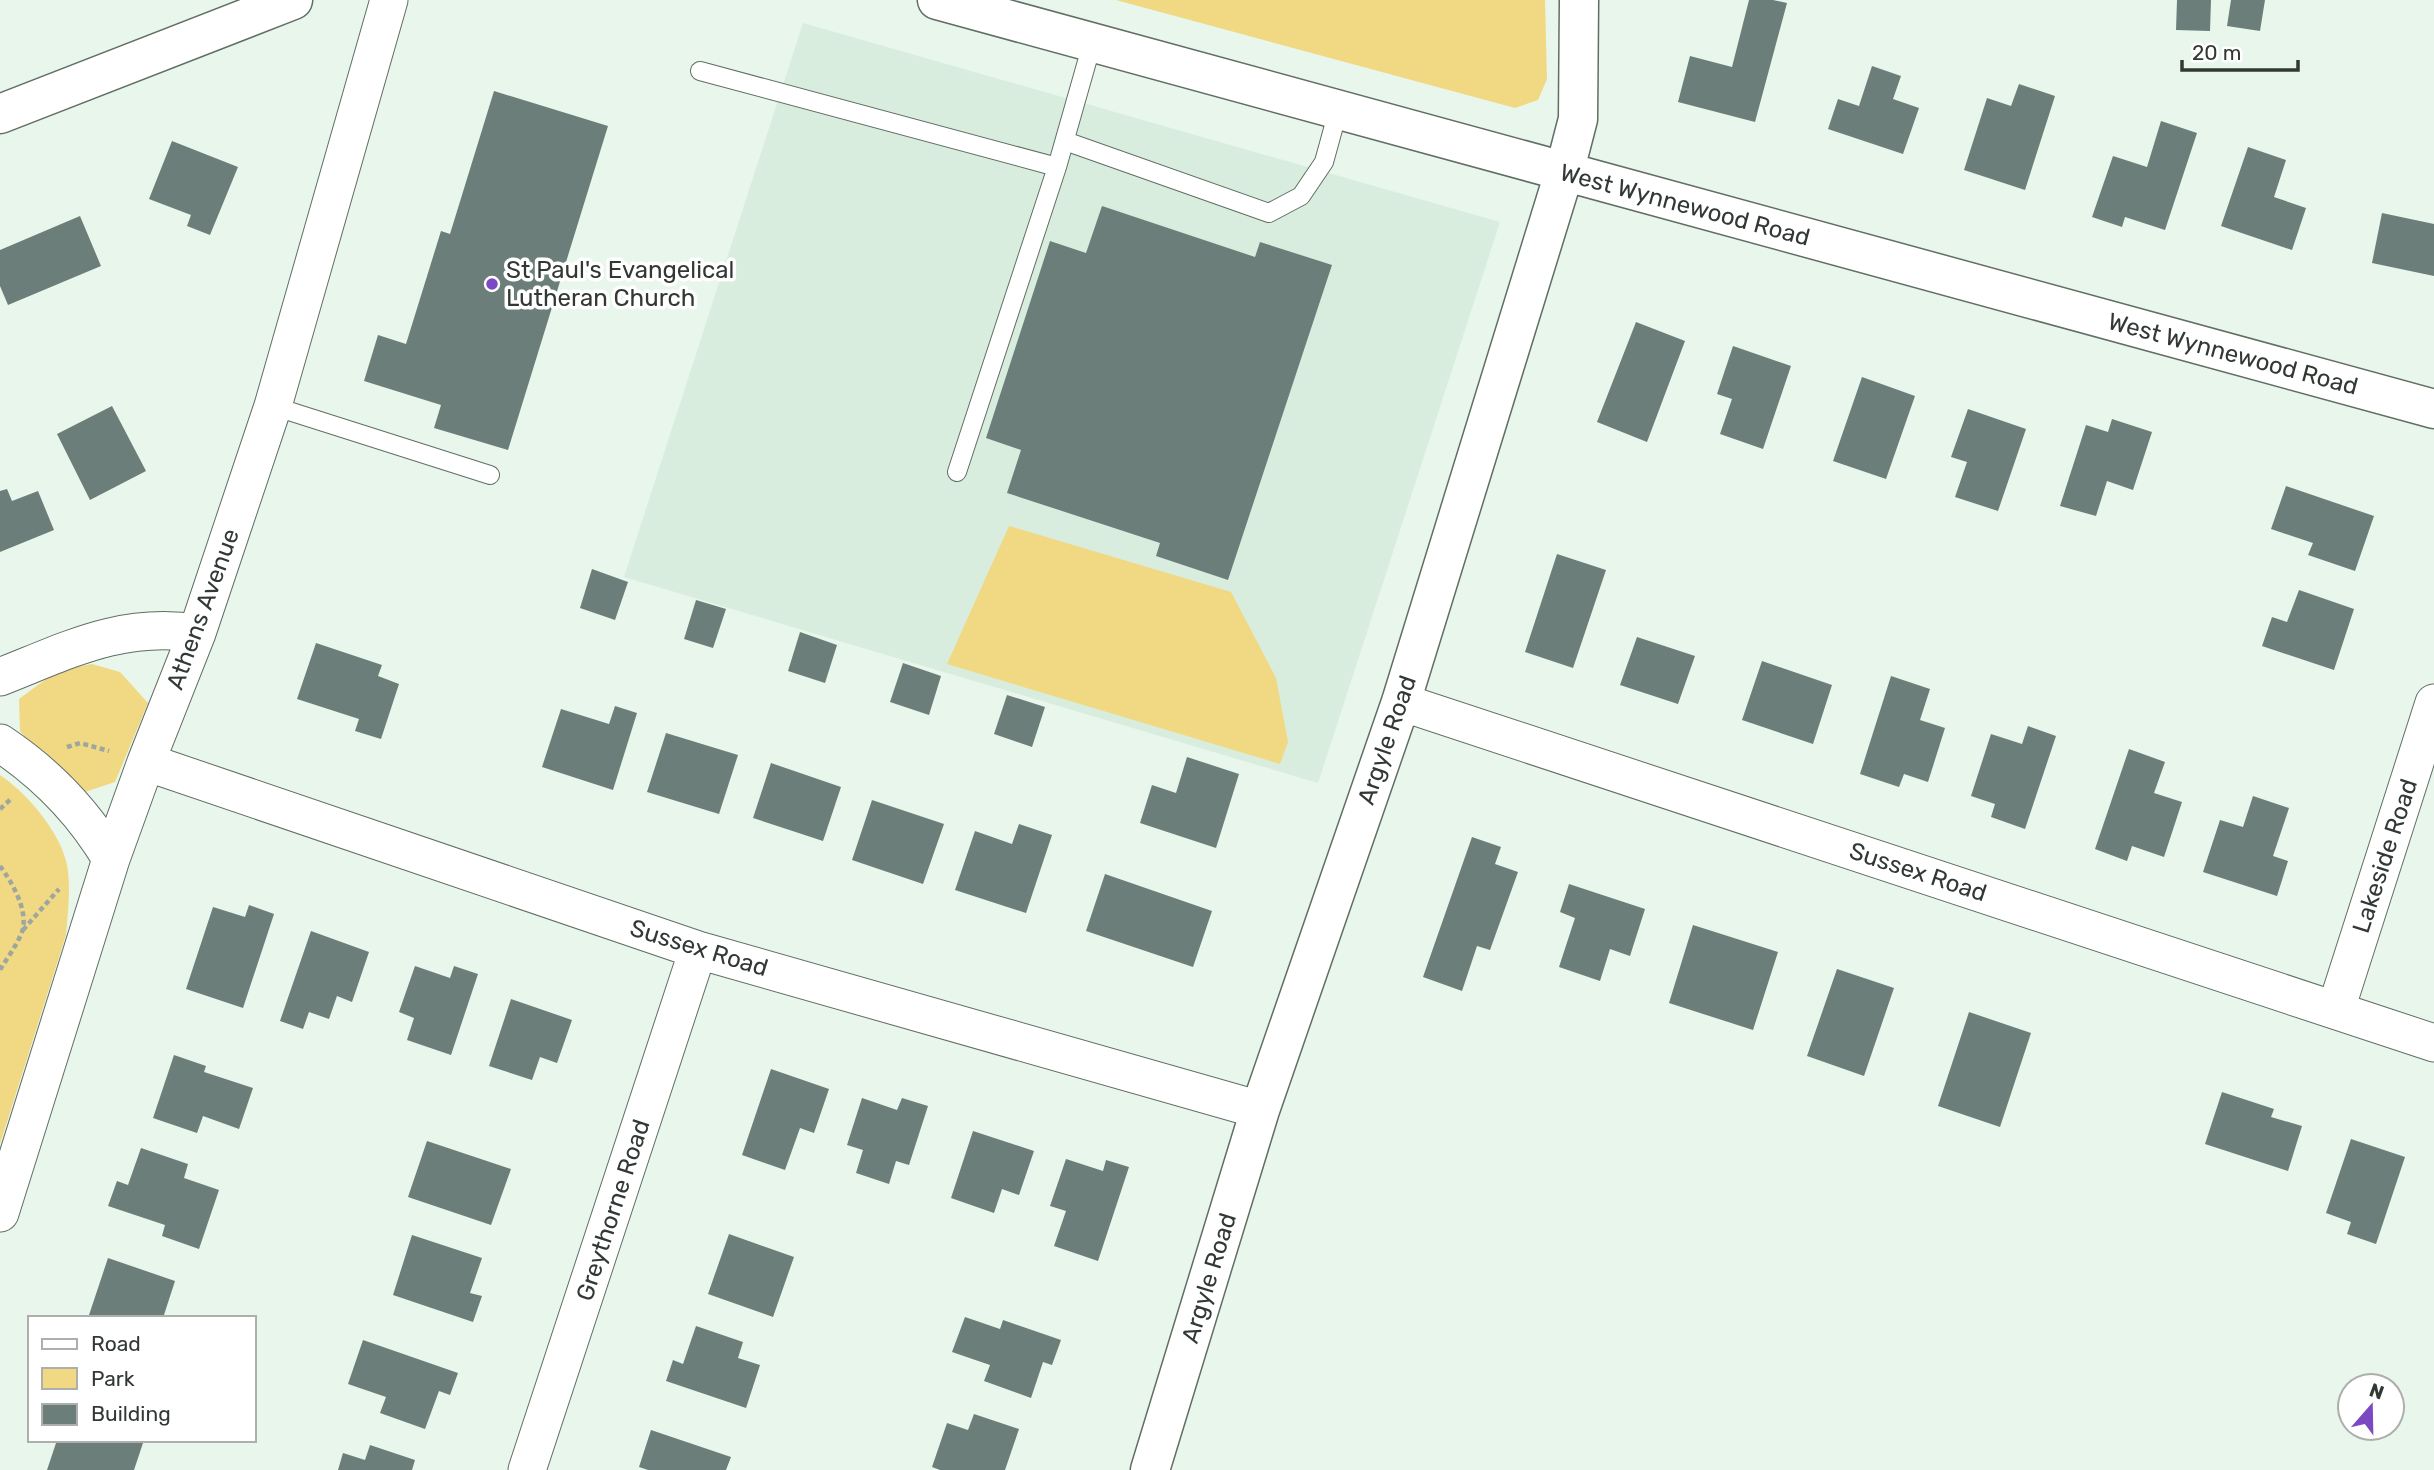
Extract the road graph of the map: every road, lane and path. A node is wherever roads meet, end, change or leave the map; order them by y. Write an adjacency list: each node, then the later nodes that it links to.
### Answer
1 (293, 0): 8 (main road)
2 (389, 0): 12 (street, Athens Avenue)
3 (937, 0): 5 (main road, West Wynnewood Road)
4 (1578, 0): 11 (main road, Argyle Road)
5 (1092, 44): 7 (main road, West Wynnewood Road); 9 (lane)
6 (700, 71): 10 (lane)
7 (1338, 111): 9 (lane); 11 (main road, West Wynnewood Road)
8 (0, 114)
9 (1065, 141): 10 (lane)
10 (1057, 167): 14 (lane)
11 (1564, 173): 13 (main road, West Wynnewood Road); 18 (main road, Argyle Road)
12 (273, 406): 15 (lane); 16 (street, Athens Avenue)
13 (2434, 409)
14 (957, 472)
15 (490, 475)
16 (197, 633): 17 (street); 21 (street, Athens Avenue)
17 (0, 677)
18 (1401, 702): 27 (street, Sussex Road); 29 (main road, Argyle Road)
19 (2434, 703): 27 (street, Lakeside Road)
20 (0, 743): 22 (street)
21 (146, 762): 22 (path); 23 (street, Athens Avenue); 25 (street, Sussex Road)
22 (39, 773): 23 (street)
23 (111, 859): 30 (street, Athens Avenue)
24 (0, 866): 26 (path)
25 (698, 950): 29 (street, Sussex Road); 31 (street, Greythorne Road)
26 (0, 970)
27 (2336, 1009): 28 (street, Sussex Road)
28 (2434, 1043)
29 (1260, 1110): 32 (main road, Argyle Road)
30 (0, 1213)
31 (527, 1470)
32 (1150, 1470)

